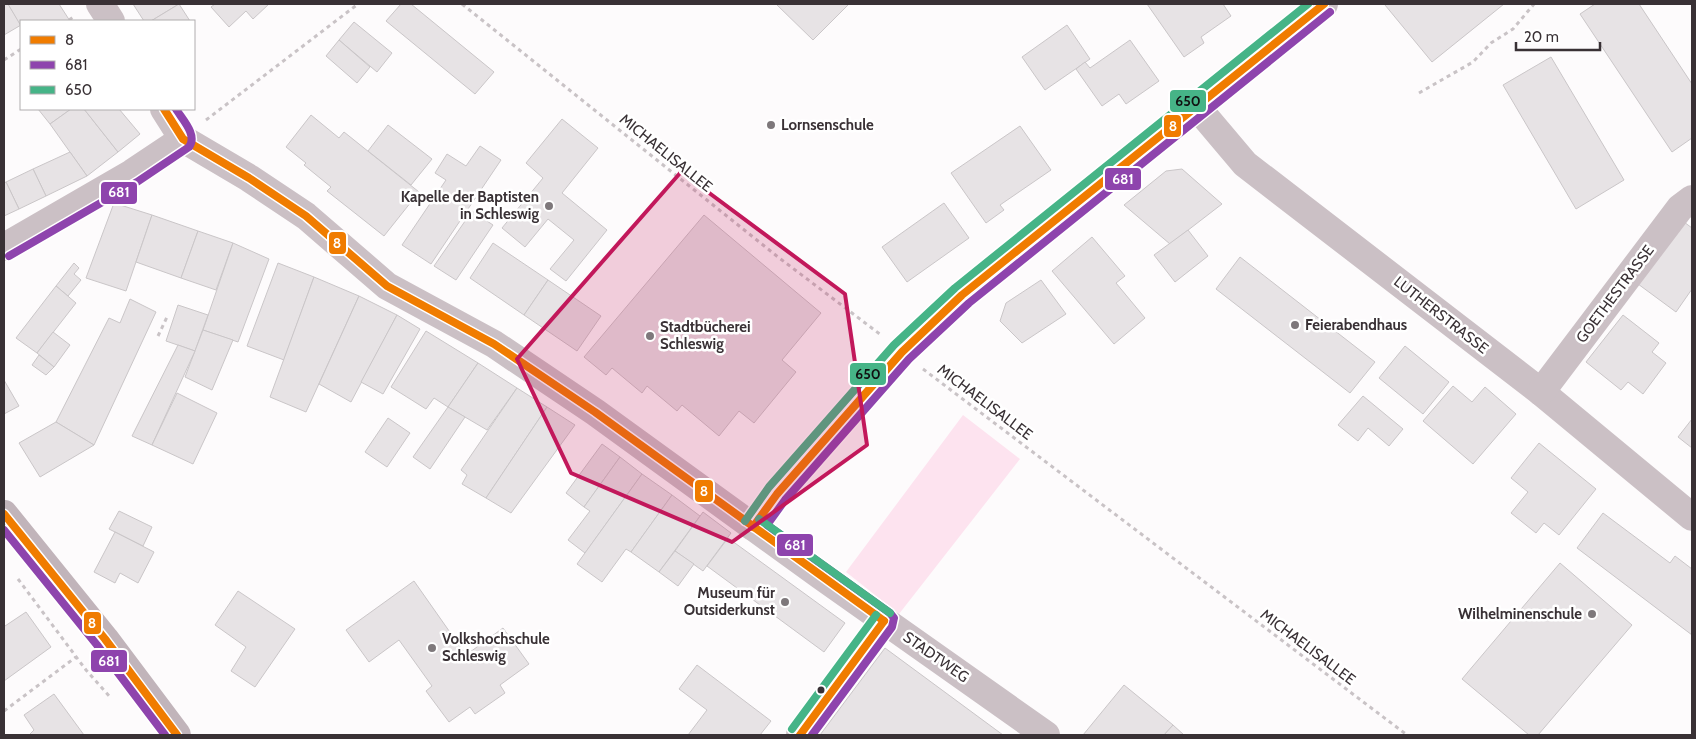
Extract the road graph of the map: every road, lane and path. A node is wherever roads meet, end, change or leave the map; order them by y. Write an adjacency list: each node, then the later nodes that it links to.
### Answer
1 (100, 4): 6 (street)
2 (358, 4): 12 (path)
3 (462, 4): 17 (path, MICHAELISALLEE)
4 (1324, 4): 10 (street)
5 (1534, 4): 9 (path)
6 (110, 20)
7 (20, 50): 8 (path)
8 (4, 60)
9 (1419, 93)
10 (1196, 106): 17 (street); 18 (street, LUTHERSTRASSE)
11 (165, 110): 12 (street)
12 (183, 139): 14 (street); 21 (street, STADTWEG)
13 (1692, 199): 18 (street, GOETHESTRASSE)
14 (4, 247)
15 (167, 317): 16 (path)
16 (158, 336)
17 (902, 352): 21 (street); 30 (path, MICHAELISALLEE)
18 (1541, 392): 20 (street, LUTHERSTRASSE)
19 (4, 514): 27 (street)
20 (1692, 517)
21 (753, 527): 23 (street, STADTWEG)
22 (16, 577): 24 (path)
23 (884, 621): 28 (street); 29 (street, STADTWEG)
24 (76, 656): 25 (path); 26 (path)
25 (112, 699)
26 (4, 711)
27 (177, 735)
28 (800, 735)
29 (1046, 735)
30 (1407, 735)

